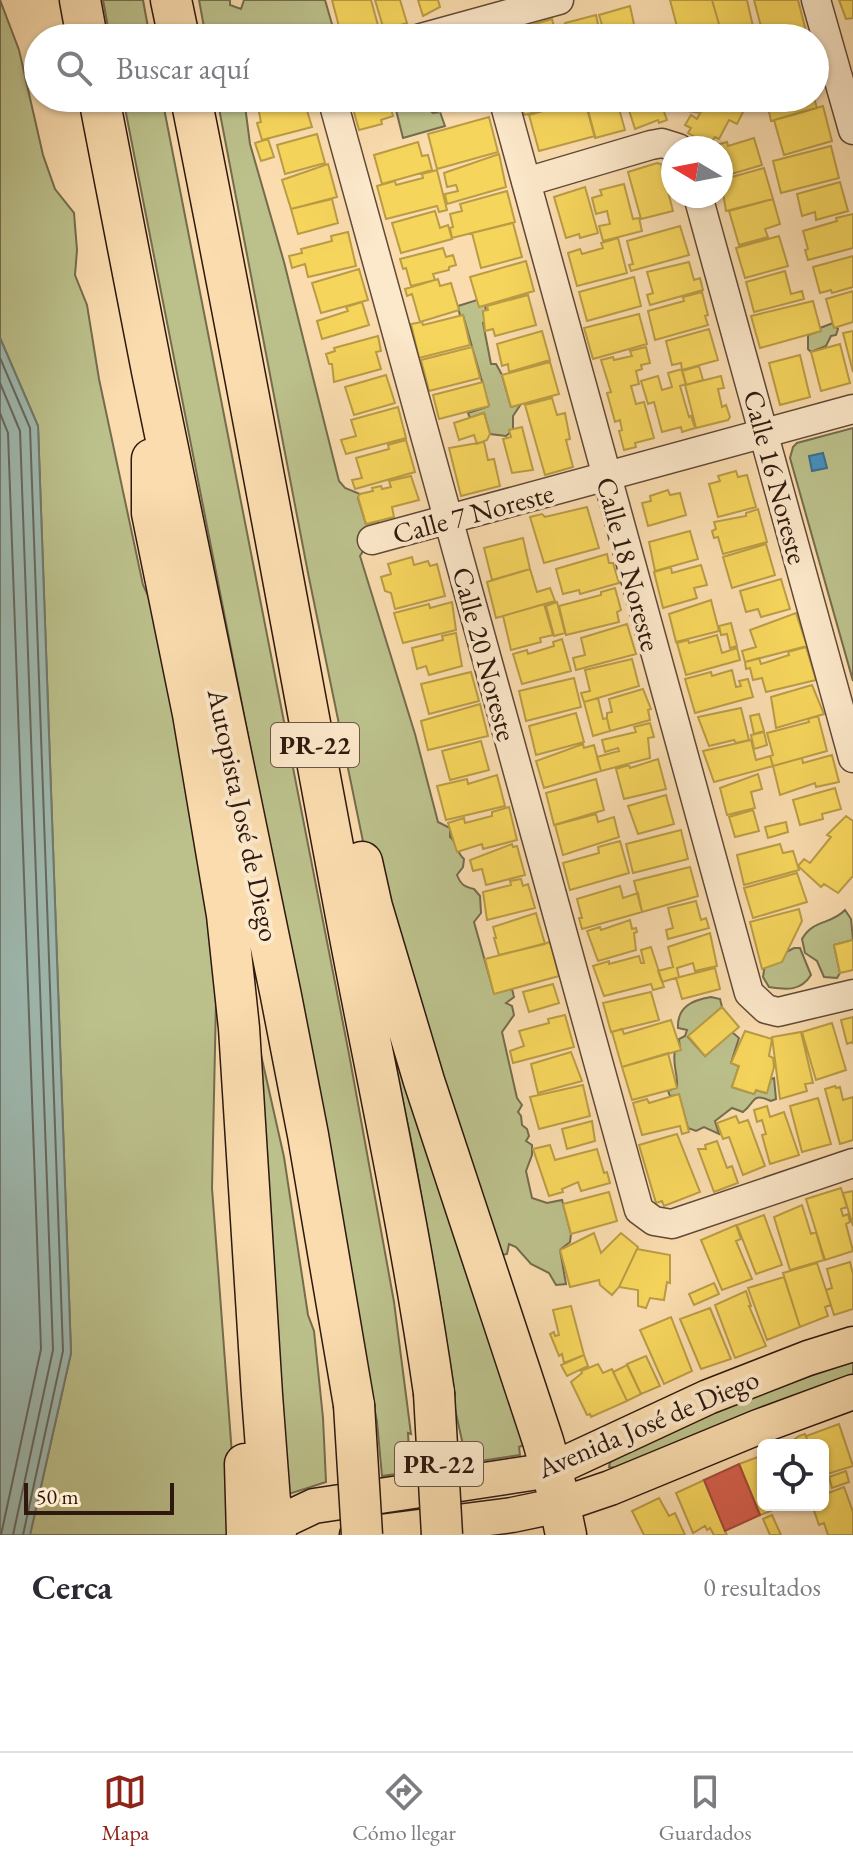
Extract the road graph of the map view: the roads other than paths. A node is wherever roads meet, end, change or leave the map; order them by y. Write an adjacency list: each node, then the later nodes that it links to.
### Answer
1 (80, 0): 6 (highway)
2 (171, 0): 7 (highway)
3 (559, 0): 5 (street)
4 (816, 0): 8 (street)
5 (481, 19)
6 (84, 24)
7 (176, 24)
8 (823, 24)
9 (829, 46): 14 (street)
10 (102, 112): 18 (highway, Autopista José de Diego / PR-22)
11 (194, 112): 24 (highway, PR-22)
12 (336, 112): 22 (street, Calle 20 Noreste)
13 (507, 112): 16 (street, Calle 18 Noreste)
14 (853, 130)
15 (661, 143): 16 (street)
16 (526, 182): 21 (street, Calle 18 Noreste)
17 (701, 208): 20 (street, Calle 16 Noreste)
18 (152, 371): 31 (highway); 32 (highway, Autopista José de Diego / PR-22, bridge)
19 (853, 409): 20 (street, Calle 7 Noreste)
20 (764, 433): 21 (street, Calle 7 Noreste); 25 (street, Calle 16 Noreste)
21 (605, 477): 22 (street, Calle 7 Noreste); 26 (street, Calle 18 Noreste)
22 (447, 520): 23 (street, Calle 7 Noreste); 27 (street, Calle 20 Noreste)
23 (372, 540)
24 (285, 579): 30 (highway); 33 (highway, PR-22, bridge)
25 (853, 758)
26 (853, 994)
27 (853, 1163)
28 (853, 1344): 30 (main road, Avenida José de Diego)
29 (853, 1392): 30 (main road, Avenida José de Diego)
30 (559, 1503): 31 (main road, Avenida José de Diego); 32 (main road, Avenida José de Diego)
31 (275, 1532)
32 (359, 1535)
33 (442, 1535)

